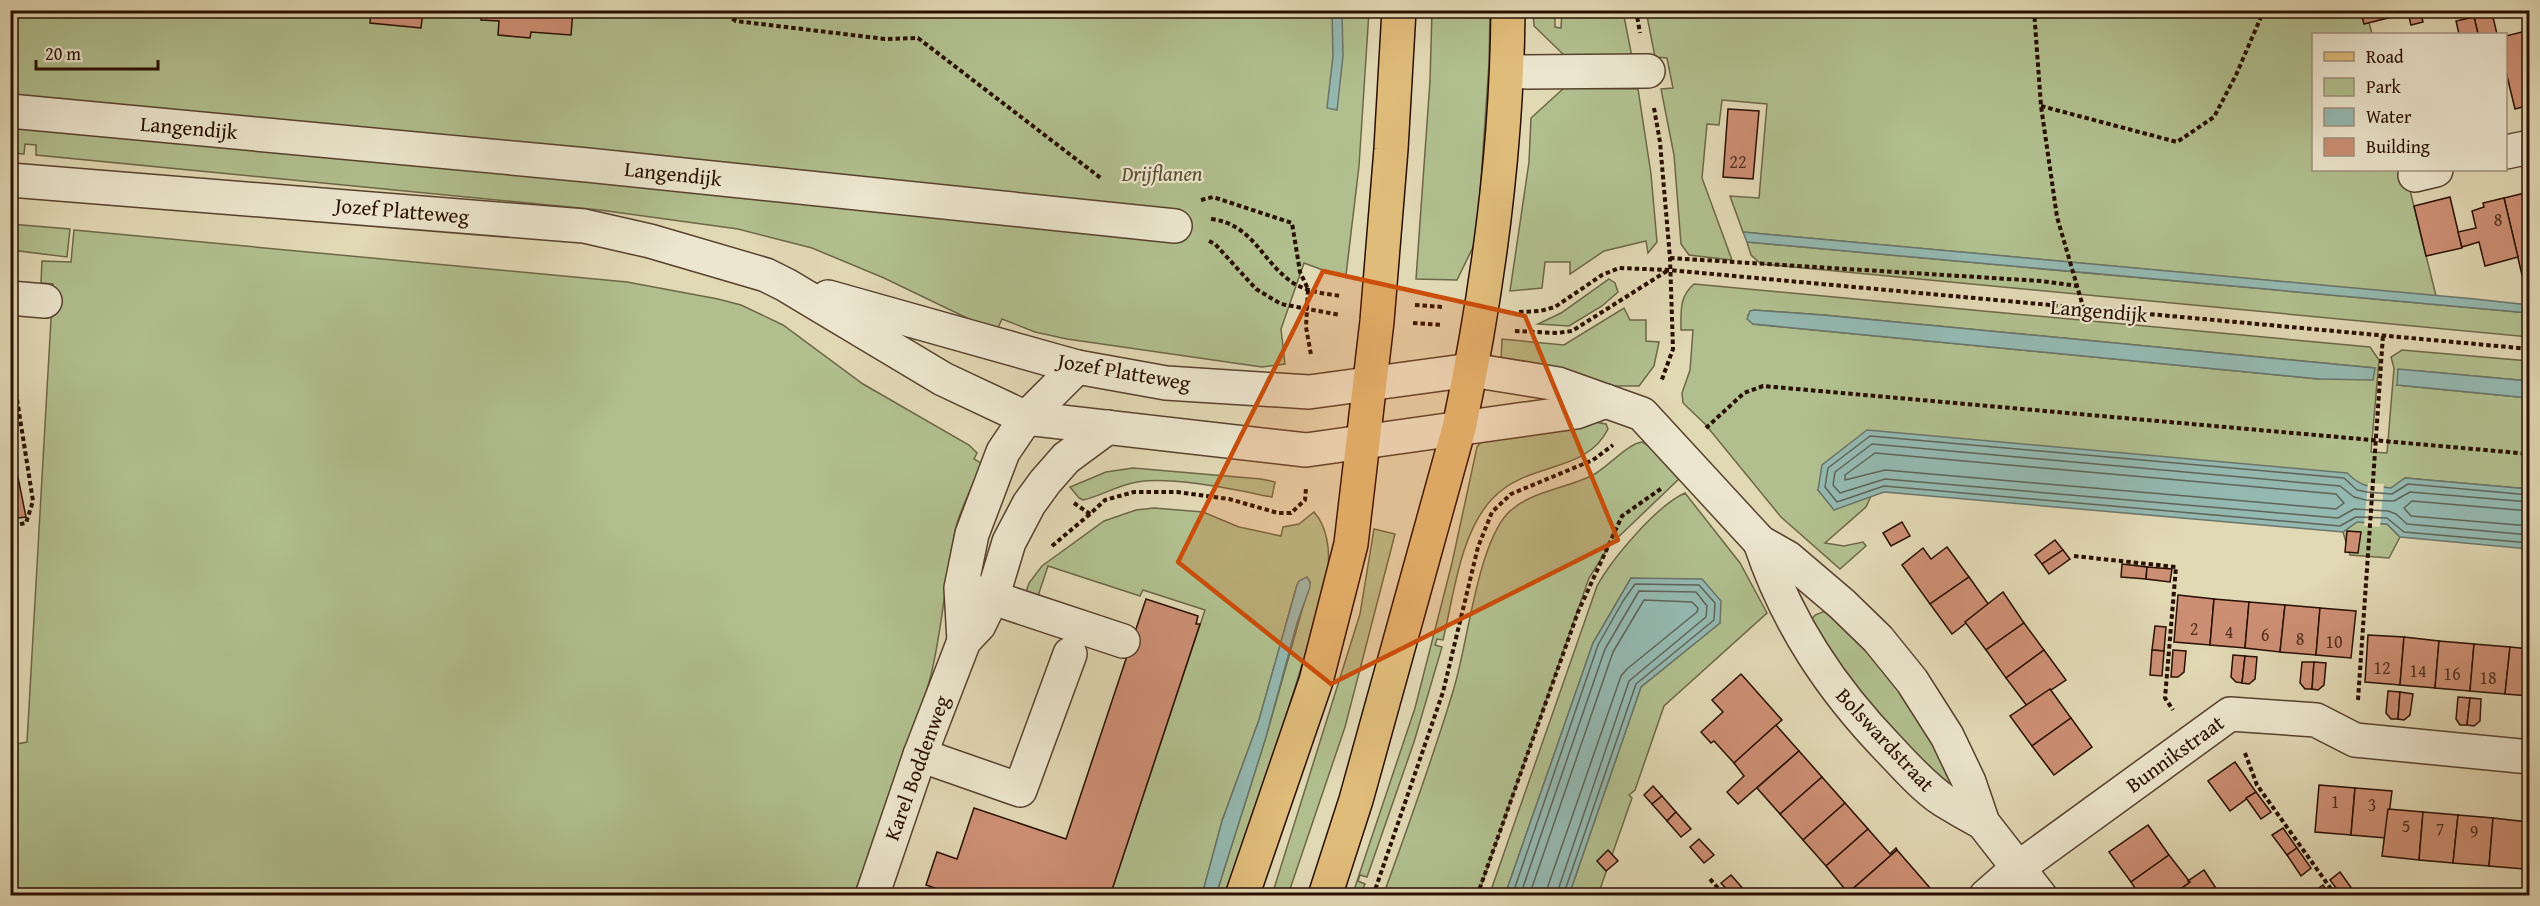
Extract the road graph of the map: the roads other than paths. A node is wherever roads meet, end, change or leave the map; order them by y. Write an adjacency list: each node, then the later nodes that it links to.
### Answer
1 (1399, 10): 15 (main road)
2 (1508, 10): 4 (main road)
3 (1648, 71): 4 (street)
4 (1508, 72): 14 (main road)
5 (10, 111): 9 (street, Langendijk)
6 (2529, 147): 7 (street)
7 (2507, 152)
8 (10, 180): 10 (street, Jozef Platteweg)
9 (1183, 214)
10 (786, 285): 13 (street, Jozef Platteweg); 17 (street, Jozef Platteweg)
11 (10, 298): 12 (street)
12 (45, 301)
13 (1077, 367): 15 (street, Jozef Platteweg); 17 (street, Karel Boddenweg)
14 (1471, 370): 15 (street, Jozef Platteweg); 16 (street, Bolswardstraat); 19 (main road)
15 (1369, 383): 20 (main road)
16 (1606, 401): 19 (street); 21 (street, Bolswardstraat)
17 (1026, 418): 18 (street, Jozef Platteweg); 22 (street, Karel Boddenweg)
18 (1108, 427): 20 (street, Jozef Platteweg); 23 (street, Karel Boddenweg)
19 (1459, 428): 20 (street, Jozef Platteweg); 33 (main road)
20 (1361, 442): 32 (main road)
21 (1760, 543): 29 (street, Bolswardstraat); 29 (street, Bolswardstraat)
22 (961, 588): 23 (street); 25 (street, Karel Boddenweg)
23 (992, 598): 24 (street); 25 (street, Karel Boddenweg)
24 (1123, 640)
25 (964, 641): 27 (street, Karel Boddenweg)
26 (1070, 654): 27 (street)
27 (920, 755): 31 (street, Karel Boddenweg)
28 (2529, 756): 30 (street, Bunnikstraat)
29 (1983, 823): 30 (street, Bolswardstraat)
30 (2018, 868): 34 (street, Bunnikstraat); 35 (street, Bolswardstraat)
31 (872, 896)
32 (1242, 896)
33 (1325, 896)
34 (1986, 896)
35 (2040, 896)

